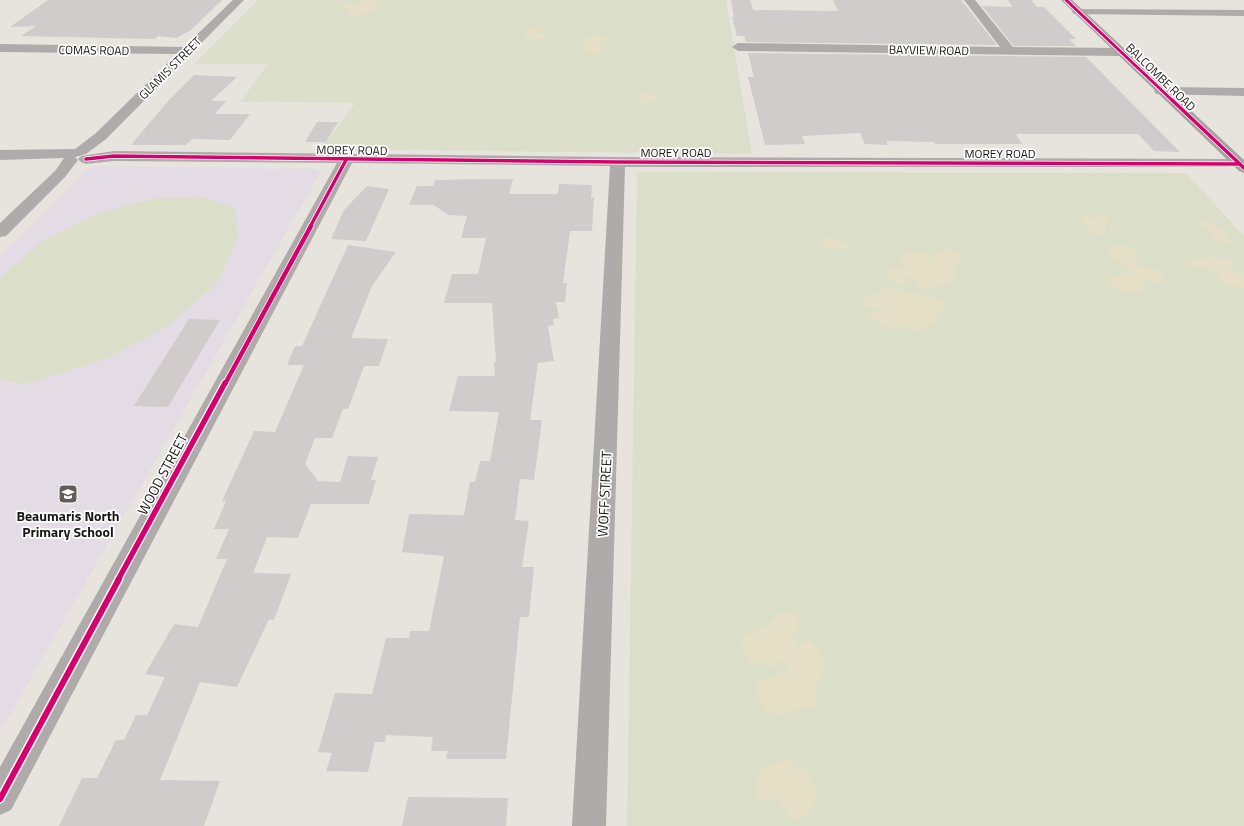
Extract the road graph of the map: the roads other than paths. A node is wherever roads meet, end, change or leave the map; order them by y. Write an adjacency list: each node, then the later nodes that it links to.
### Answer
1 (239, 0): 9 (street, GLAMIS STREET)
2 (969, 0): 8 (street)
3 (1066, 0): 4 (main road, BALCOMBE ROAD)
4 (1078, 12): 5 (street); 10 (main road, BALCOMBE ROAD)
5 (1244, 13)
6 (738, 47): 8 (street, BAYVIEW ROAD)
7 (0, 48): 9 (street, COMAS ROAD)
8 (1009, 50): 10 (street, BAYVIEW ROAD)
9 (188, 51): 14 (street, GLAMIS STREET)
10 (1120, 52): 11 (main road, BALCOMBE ROAD)
11 (1162, 91): 12 (street); 17 (main road, BALCOMBE ROAD)
12 (1244, 92)
13 (0, 155): 14 (street, MOREY ROAD)
14 (80, 156): 15 (street, MOREY ROAD); 18 (street)
15 (346, 160): 16 (street, MOREY ROAD); 19 (street, WOOD STREET)
16 (618, 162): 17 (street, MOREY ROAD); 20 (street, WOFF STREET)
17 (1241, 166)
18 (0, 232)
19 (0, 799)
20 (589, 826)

